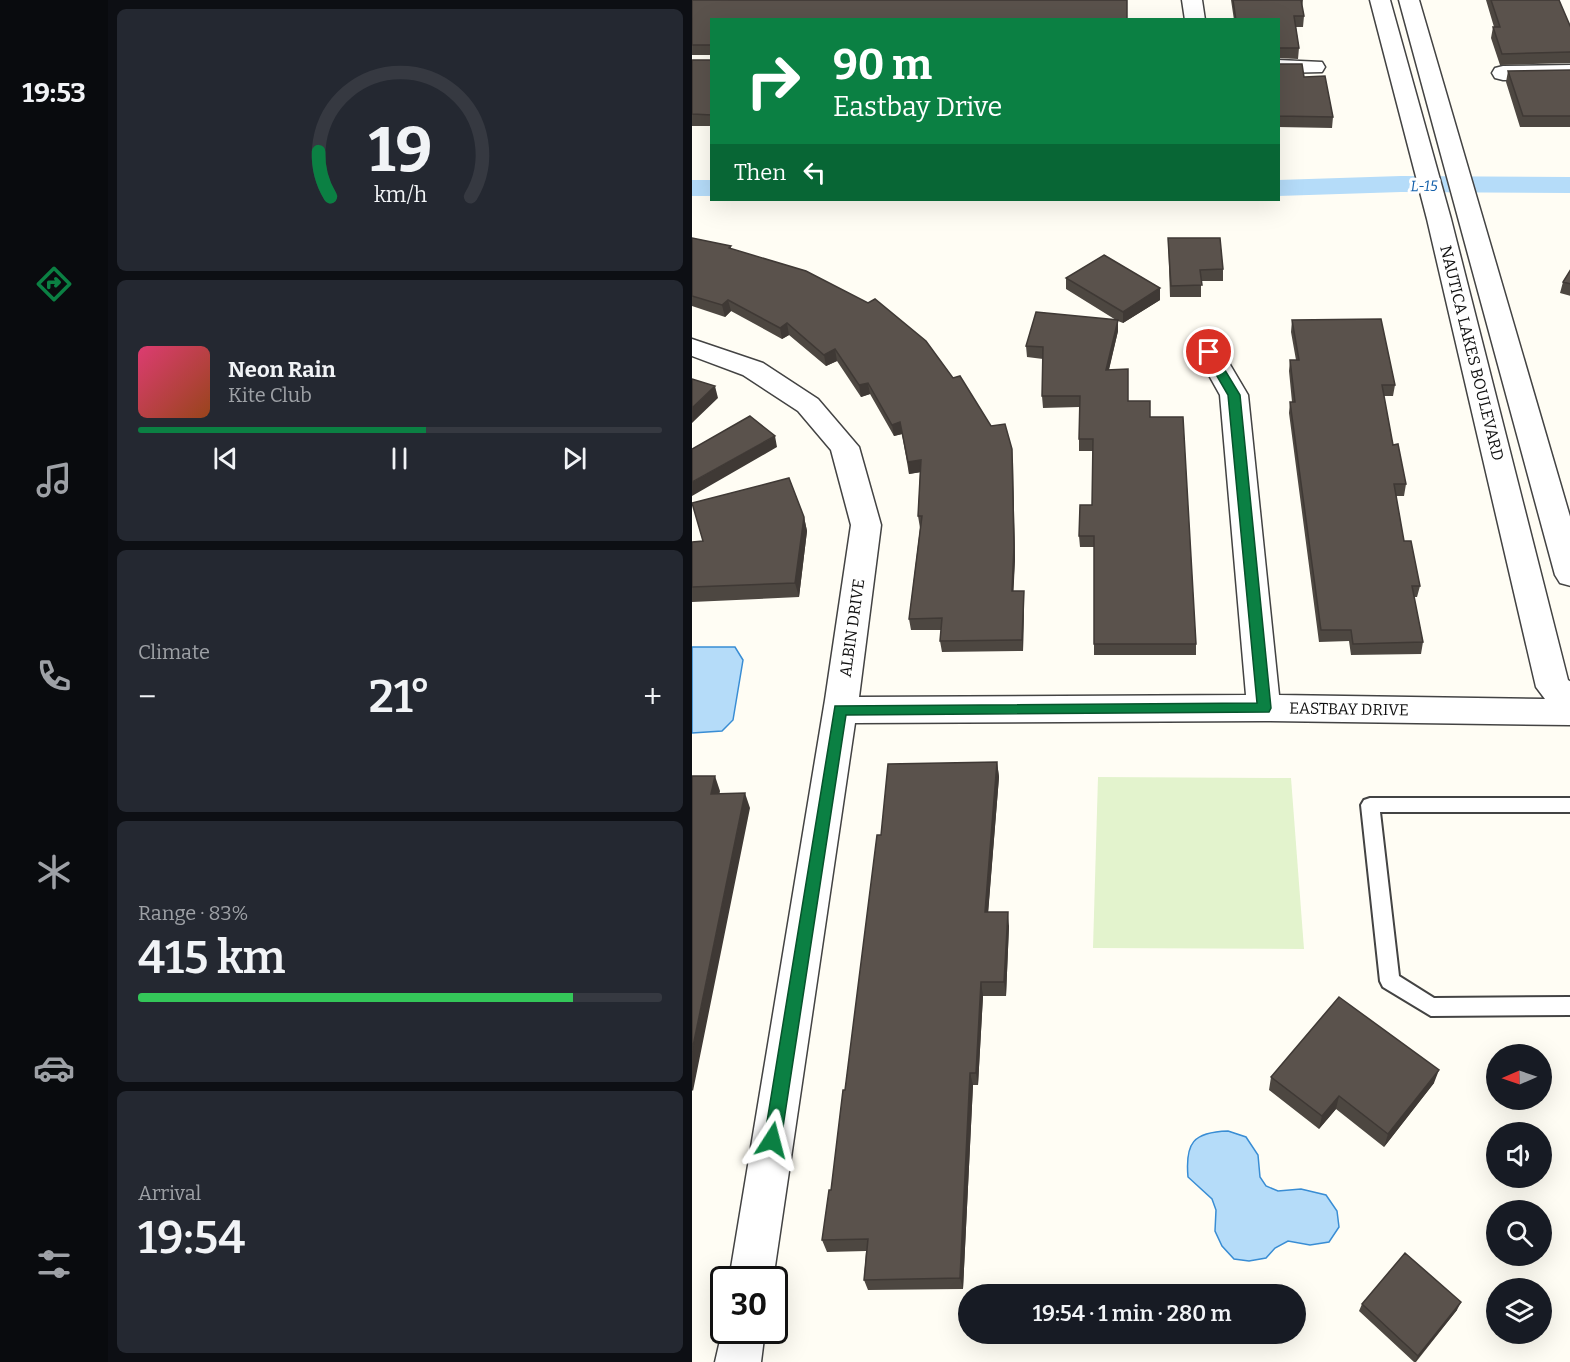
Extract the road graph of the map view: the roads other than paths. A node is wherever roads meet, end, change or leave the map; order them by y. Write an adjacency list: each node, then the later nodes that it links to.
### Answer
1 (1192, 0): 4 (street)
2 (1380, 0): 12 (street, NAUTICA LAKES BOULEVARD)
3 (1409, 0): 11 (street, NAUTICA LAKES BOULEVARD)
4 (1195, 18)
5 (1280, 66): 6 (street)
6 (1314, 67)
7 (1571, 72): 8 (street)
8 (1503, 73)
9 (692, 347): 14 (street, ALBIN DRIVE)
10 (1209, 352): 13 (street)
11 (1571, 575)
12 (1571, 699)
13 (1264, 708): 14 (street, EASTBAY DRIVE); 15 (street, EASTBAY DRIVE)
14 (840, 710): 18 (street, ALBIN DRIVE)
15 (1571, 712)
16 (1571, 806): 17 (lane)
17 (1571, 1006)
18 (752, 1266)
19 (741, 1344): 20 (street)
20 (738, 1362)

